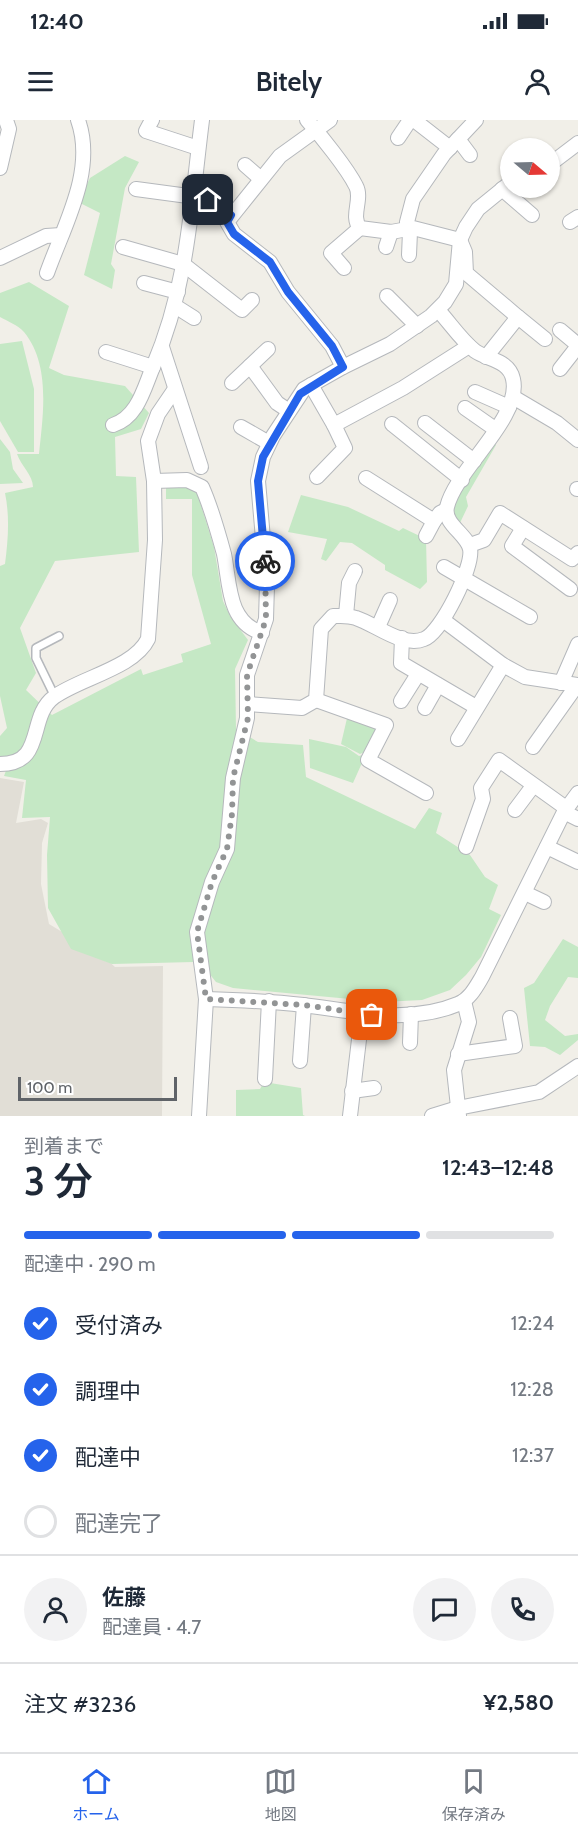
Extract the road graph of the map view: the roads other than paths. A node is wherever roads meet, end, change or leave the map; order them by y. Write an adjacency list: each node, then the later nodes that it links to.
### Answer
1 (6, 120): 16 (street)
2 (78, 120): 27 (street)
3 (152, 120): 12 (street)
4 (202, 120): 12 (street)
5 (330, 120): 8 (street)
6 (412, 120): 9 (street); 10 (street)
7 (476, 120): 10 (street)
8 (311, 125): 17 (street); 24 (street)
9 (398, 138)
10 (454, 143): 13 (street); 25 (street)
11 (578, 143): 14 (street)
12 (198, 148): 20 (street)
13 (470, 155)
14 (560, 157)
15 (244, 165): 17 (street)
16 (0, 168)
17 (261, 179): 22 (street)
18 (136, 189): 20 (street)
19 (500, 191): 28 (street)
20 (194, 198): 22 (street); 33 (street)
21 (517, 198): 23 (street)
22 (231, 215): 55 (street)
23 (532, 215)
24 (360, 228): 26 (street); 34 (street)
25 (408, 228): 26 (street); 28 (street); 31 (street)
26 (391, 232): 30 (street)
27 (61, 235): 32 (street); 35 (street)
28 (460, 240): 41 (street); 42 (street)
29 (123, 247): 33 (street)
30 (386, 247)
31 (409, 255)
32 (0, 258)
33 (183, 264): 37 (street); 39 (street)
34 (344, 268)
35 (47, 273)
36 (144, 283): 37 (street)
37 (178, 292): 40 (street)
38 (387, 296): 44 (street)
39 (252, 300)
40 (175, 306): 43 (street); 49 (street)
41 (438, 310): 44 (street); 47 (street)
42 (518, 317): 46 (street); 52 (street)
43 (194, 318)
44 (417, 326): 55 (street)
45 (578, 327): 48 (street)
46 (545, 339)
47 (469, 346): 52 (street); 67 (street)
48 (578, 346): 56 (street)
49 (162, 347): 54 (street); 59 (street)
50 (267, 349): 53 (street)
51 (106, 352): 54 (street)
52 (486, 357): 61 (street)
53 (250, 366): 57 (street); 63 (street)
54 (153, 367): 66 (street)
55 (343, 367): 58 (street)
56 (560, 369)
57 (232, 383)
58 (311, 385): 63 (street); 67 (street)
59 (176, 389): 73 (street); 77 (street)
60 (475, 392): 61 (street)
61 (511, 402): 69 (street); 70 (street)
62 (465, 408): 69 (street)
63 (289, 411): 71 (street)
64 (425, 423): 72 (street)
65 (392, 424): 76 (street)
66 (113, 425)
67 (334, 425): 74 (street)
68 (241, 427): 71 (street)
69 (495, 429): 72 (street)
70 (578, 440)
71 (269, 443): 93 (street)
72 (474, 461): 76 (street)
73 (201, 467)
74 (317, 477)
75 (366, 478): 79 (street)
76 (462, 480): 78 (street)
77 (154, 481): 93 (street); 102 (street)
78 (446, 510): 79 (street); 82 (street)
79 (434, 521): 81 (street)
80 (523, 528): 82 (street); 83 (street); 87 (street)
81 (426, 536)
82 (470, 545): 86 (street)
83 (578, 553)
84 (444, 567): 86 (street)
85 (356, 571): 89 (street)
86 (464, 578): 90 (street); 91 (street)
87 (570, 589)
88 (390, 600): 92 (street)
89 (346, 615): 92 (street); 103 (street)
90 (530, 617)
91 (443, 620): 95 (street); 97 (street)
92 (378, 627): 95 (street)
93 (262, 633): 105 (street)
94 (59, 636): 102 (lane)
95 (402, 638): 98 (street)
96 (578, 644): 99 (street)
97 (503, 665): 99 (street); 106 (street)
98 (418, 674): 100 (street); 104 (street)
99 (561, 683): 101 (street)
100 (438, 685): 106 (street); 107 (street)
101 (578, 685): 109 (street)
102 (55, 697): 110 (street)
103 (316, 700): 105 (street); 112 (street)
104 (401, 701)
105 (248, 704): 122 (street)
106 (476, 707): 108 (street)
107 (425, 708)
108 (458, 738)
109 (533, 747)
110 (0, 764)
111 (533, 786): 114 (street); 115 (street); 117 (street)
112 (426, 793)
113 (578, 793): 115 (street)
114 (515, 810)
115 (565, 810): 116 (street); 118 (street)
116 (578, 819)
117 (466, 847)
118 (547, 848): 119 (street); 120 (street)
119 (578, 862)
120 (525, 893): 121 (street); 123 (street)
121 (544, 902)
122 (206, 999): 124 (street); 137 (street)
123 (464, 1001): 127 (street); 130 (street)
124 (269, 1002): 125 (street); 133 (street)
125 (304, 1005): 126 (street); 131 (street)
126 (362, 1014): 127 (street); 135 (street)
127 (411, 1014): 129 (street)
128 (510, 1018): 130 (street)
129 (410, 1043)
130 (458, 1054): 136 (street)
131 (300, 1061)
132 (578, 1066): 136 (street)
133 (265, 1079)
134 (374, 1088): 135 (street)
135 (352, 1091): 138 (street)
136 (459, 1112): 139 (street)
137 (199, 1116)
138 (350, 1116)
139 (432, 1116)

